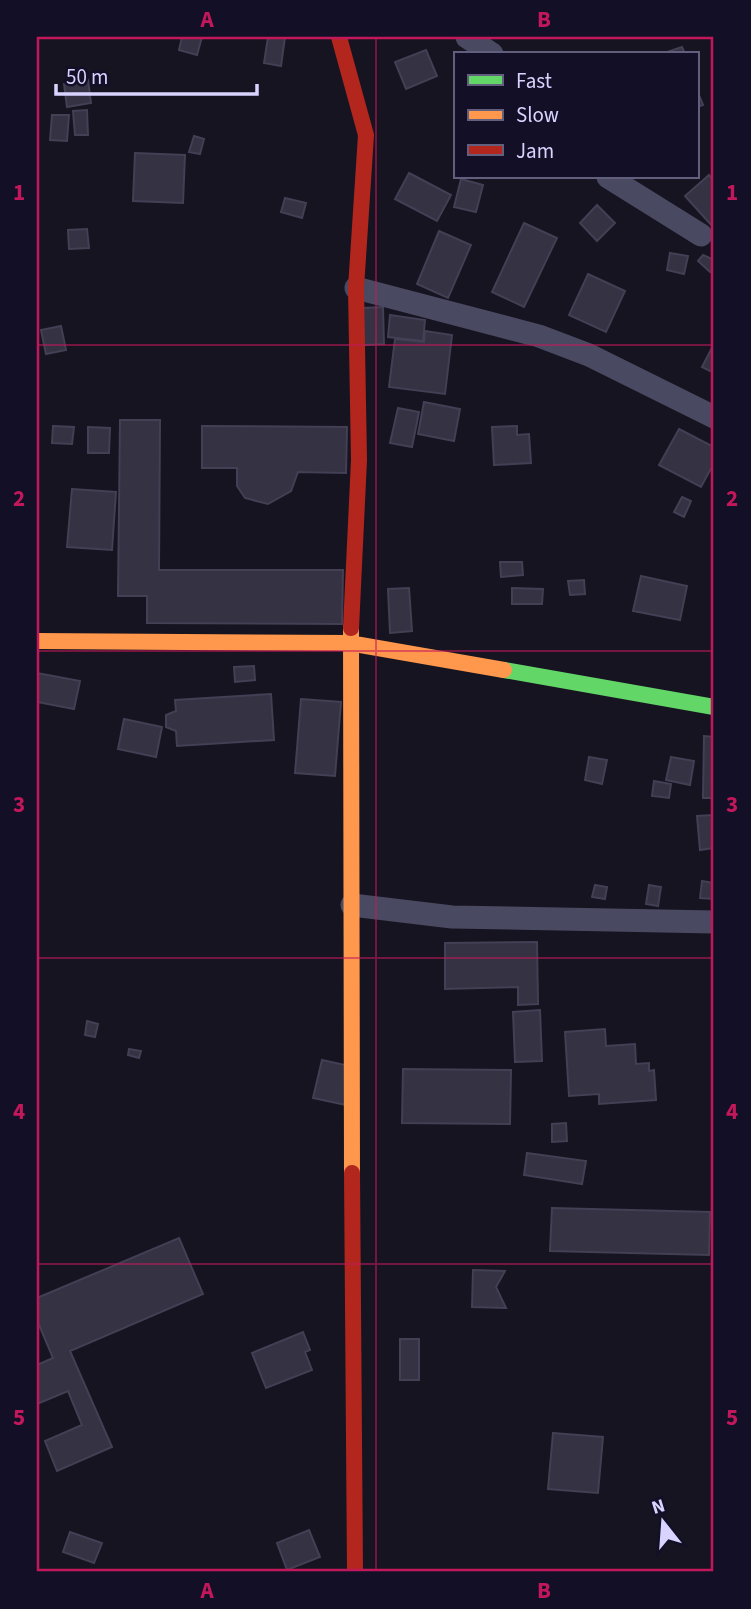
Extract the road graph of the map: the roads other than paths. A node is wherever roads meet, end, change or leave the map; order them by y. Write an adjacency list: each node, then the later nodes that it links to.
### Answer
1 (339, 37): 6 (street)
2 (467, 37): 3 (street)
3 (489, 52)
4 (610, 178): 5 (street)
5 (701, 235)
6 (356, 288): 7 (street); 9 (street)
7 (714, 418)
8 (37, 641): 9 (street)
9 (349, 643): 10 (street); 11 (street)
10 (714, 707)
11 (352, 905): 12 (street); 13 (street)
12 (714, 922)
13 (355, 1572)

